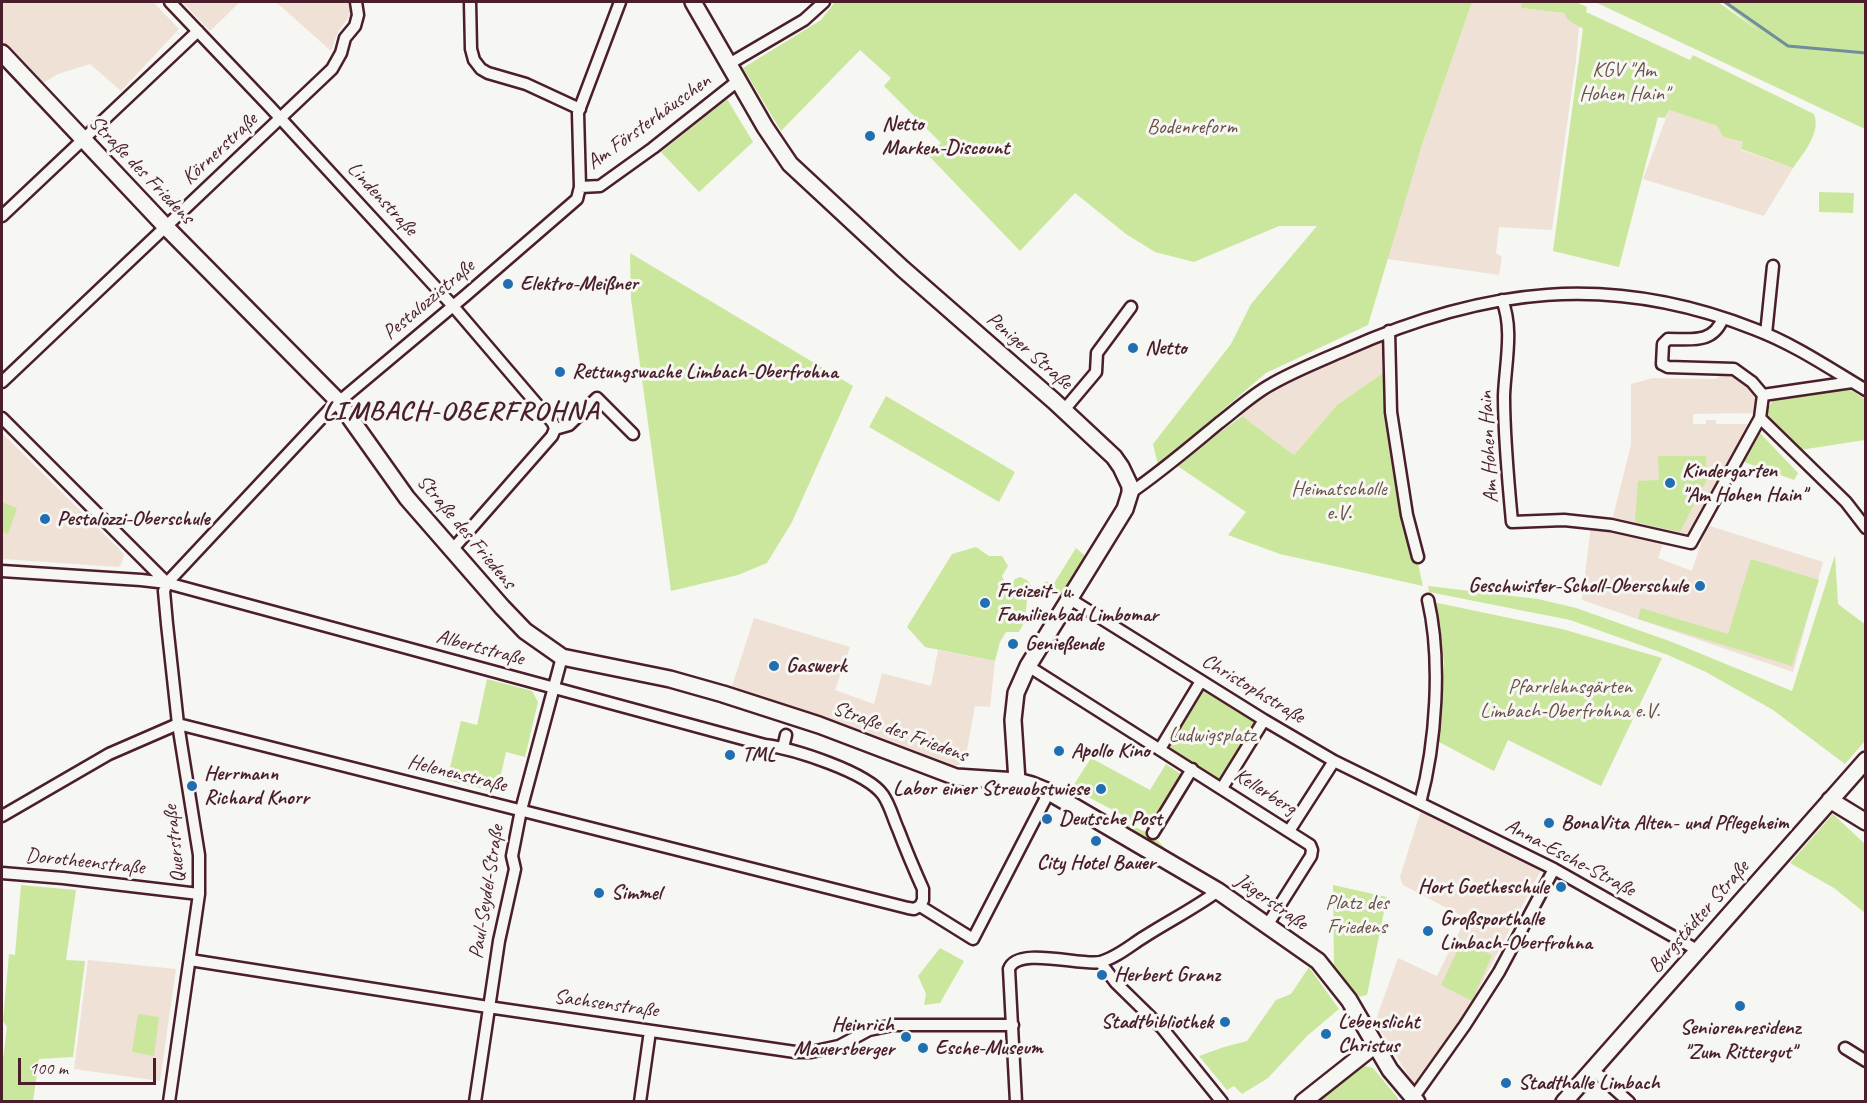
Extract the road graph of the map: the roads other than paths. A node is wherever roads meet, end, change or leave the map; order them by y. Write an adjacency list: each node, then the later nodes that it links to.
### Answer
1 (170, 2): 7 (street, Lindenstraße)
2 (357, 2): 12 (street, Körnerstraße)
3 (470, 2): 11 (street)
4 (620, 2): 11 (street)
5 (693, 2): 9 (main road, Peniger Straße)
6 (824, 2): 9 (street)
7 (198, 31): 12 (street, Lindenstraße); 13 (street)
8 (4, 60): 13 (main road, Straße des Friedens)
9 (729, 64): 10 (main road, Peniger Straße)
10 (739, 80): 14 (street, Am Försterhäuschen); 29 (main road, Peniger Straße)
11 (580, 109): 14 (street)
12 (281, 118): 16 (street, Körnerstraße); 19 (street, Lindenstraße)
13 (83, 139): 15 (street); 16 (main road, Straße des Friedens)
14 (580, 186): 19 (street, Pestalozzistraße)
15 (2, 216)
16 (166, 227): 24 (street, Körnerstraße); 28 (main road, Straße des Friedens)
17 (1773, 266): 23 (street)
18 (1502, 300): 21 (street); 22 (street); 31 (street, Am Hohen Hain)
19 (453, 306): 28 (street, Pestalozzistraße); 32 (street, Lindenstraße)
20 (1131, 307): 29 (street)
21 (1723, 318): 23 (street); 27 (street)
22 (1389, 330): 34 (street); 37 (street)
23 (1766, 334): 25 (street)
24 (2, 382)
25 (1852, 382): 26 (street); 27 (street)
26 (1866, 390)
27 (1763, 395): 31 (street, Am Hohen Hain)
28 (338, 401): 36 (main road, Straße des Friedens); 39 (street, Pestalozzistraße)
29 (1064, 410): 34 (main road, Peniger Straße)
30 (2, 418): 39 (street)
31 (1760, 418): 35 (street)
32 (554, 430): 33 (street); 36 (street)
33 (633, 434)
34 (1130, 493): 40 (main road)
35 (1866, 528)
36 (452, 550): 42 (main road, Straße des Friedens)
37 (1418, 557)
38 (2, 571): 39 (street, Albertstraße)
39 (167, 584): 45 (street, Albertstraße); 47 (street, Querstraße)
40 (1071, 599): 43 (main road); 44 (street, Christophstraße)
41 (1428, 600): 58 (street)
42 (562, 657): 45 (street, Paul-Seydel-Straße); 54 (main road, Straße des Friedens)
43 (1028, 666): 50 (street, Kellerberg); 54 (main road)
44 (1201, 681): 46 (street, Christophstraße); 50 (street)
45 (552, 688): 49 (street, Albertstraße); 59 (street, Paul-Seydel-Straße)
46 (1264, 720): 51 (street, Christophstraße); 55 (street)
47 (178, 724): 59 (street, Helenenstraße); 60 (street); 67 (street, Querstraße)
48 (786, 735): 49 (street)
49 (783, 748): 68 (street, Albertstraße)
50 (1160, 749): 53 (street, Kellerberg)
51 (1334, 761): 58 (street, Christophstraße); 62 (street)
52 (1863, 763): 57 (main road, Burgstädter Straße)
53 (1192, 769): 55 (street, Kellerberg); 63 (street)
54 (1017, 781): 56 (main road, Straße des Friedens)
55 (1222, 788): 62 (street, Kellerberg)
56 (1049, 792): 66 (main road, Jägerstraße); 68 (street)
57 (1830, 800): 61 (main road); 70 (main road, Burgstädter Straße)
58 (1420, 803): 64 (street, Anna-Esche-Straße)
59 (521, 810): 68 (street, Helenenstraße); 73 (street, Paul-Seydel-Straße)
60 (2, 816)
61 (1866, 822)
62 (1289, 831): 69 (street, Kellerberg)
63 (1153, 833)
64 (1554, 869): 70 (street, Anna-Esche-Straße); 80 (street)
65 (2, 873): 67 (street, Dorotheenstraße)
66 (1218, 891): 69 (main road, Jägerstraße); 72 (street)
67 (199, 894): 71 (street, Querstraße)
68 (920, 906)
69 (1268, 924): 76 (main road, Jägerstraße)
70 (1699, 951): 79 (main road, Burgstädter Straße)
71 (190, 960): 73 (street, Sachsenstraße); 81 (street, Querstraße)
72 (1100, 962): 74 (street); 85 (street)
73 (488, 1007): 75 (street, Sachsenstraße); 82 (street, Paul-Seydel-Straße)
74 (1013, 1025): 75 (street, Sachsenstraße); 84 (street)
75 (650, 1031): 83 (street)
76 (1375, 1045): 80 (main road, Jägerstraße); 86 (main road)
77 (1845, 1048): 78 (street)
78 (1866, 1060)
79 (1592, 1069): 87 (main road, Burgstädter Straße); 88 (street)
80 (1414, 1100)
81 (169, 1101)
82 (475, 1101)
83 (640, 1101)
84 (1016, 1101)
85 (1222, 1101)
86 (1303, 1101)
87 (1564, 1101)
88 (1629, 1101)

